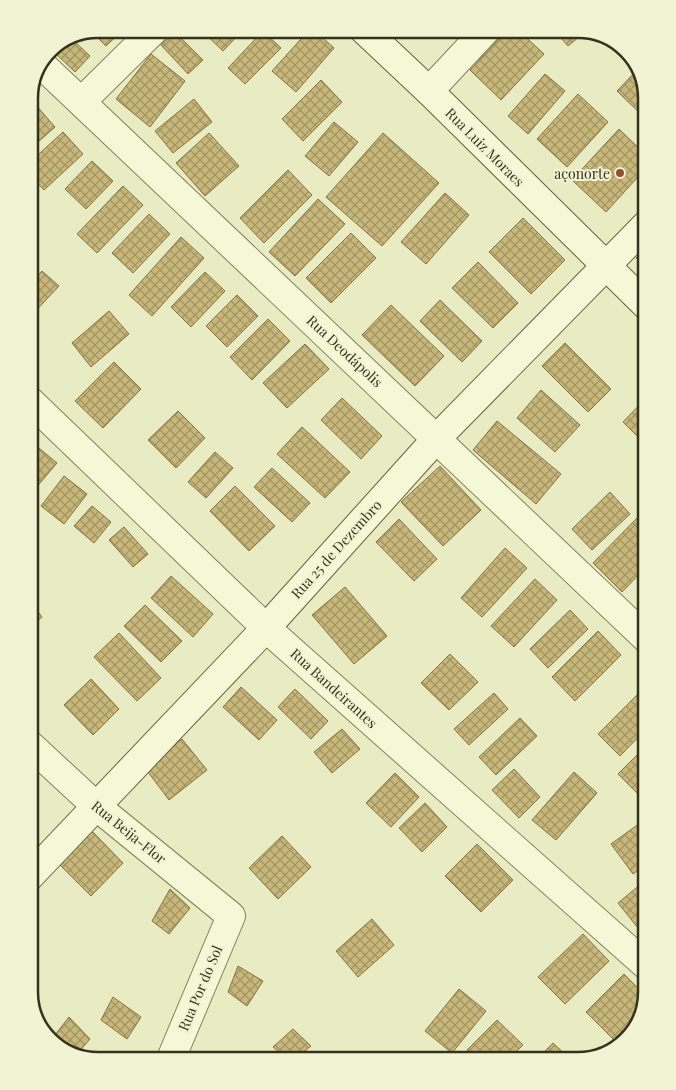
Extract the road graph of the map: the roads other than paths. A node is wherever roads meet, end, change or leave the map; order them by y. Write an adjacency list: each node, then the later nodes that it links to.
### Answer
1 (147, 37): 6 (street)
2 (372, 38): 5 (street, Rua Luiz Moraes)
3 (479, 38): 5 (street)
4 (46, 68): 6 (street, Rua Deodápolis)
5 (429, 91): 8 (street, Rua Luiz Moraes)
6 (80, 102): 11 (street, Rua Deodápolis)
7 (638, 233): 8 (street, Rua 25 de Dezembro)
8 (606, 266): 9 (street, Rua Luiz Moraes); 11 (street, Rua 25 de Dezembro)
9 (638, 297)
10 (38, 409): 12 (street, Rua Bandeirantes)
11 (437, 438): 12 (street, Rua 25 de Dezembro); 13 (street, Rua Deodápolis)
12 (266, 628): 15 (street, Rua 25 de Dezembro); 18 (street, Rua Bandeirantes)
13 (638, 630)
14 (38, 752): 15 (street, Rua Beija-Flor)
15 (96, 806): 16 (street, Rua 25 de Dezembro); 17 (street, Rua Beija-Flor)
16 (38, 867)
17 (231, 916): 19 (street, Rua Por do Sol)
18 (638, 958)
19 (174, 1052)

